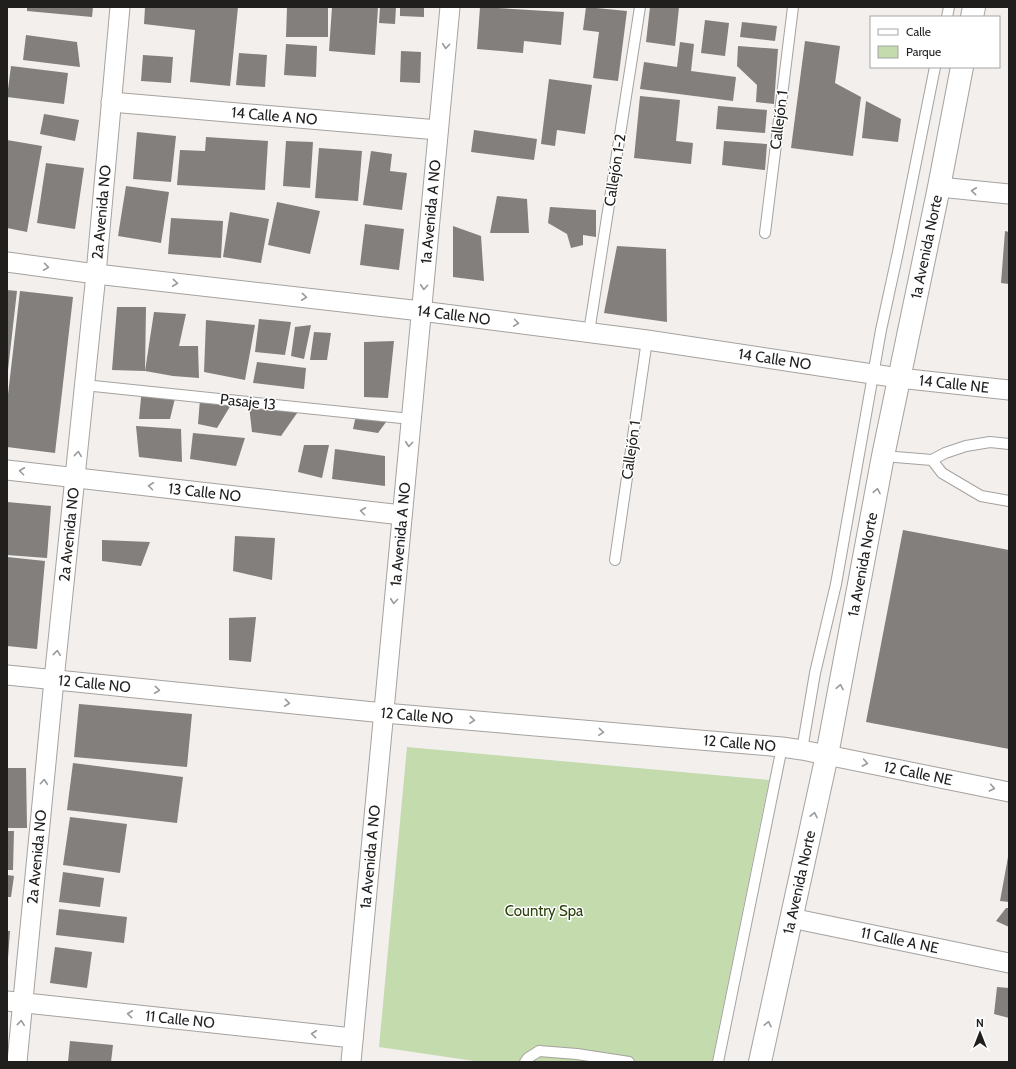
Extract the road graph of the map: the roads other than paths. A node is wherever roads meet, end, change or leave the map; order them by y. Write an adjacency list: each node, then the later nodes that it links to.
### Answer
1 (120, 7): 7 (street, 2a Avenida NO)
2 (450, 7): 8 (street, 1a Avenida A NO, one-way to 8)
3 (640, 7): 15 (lane, Callejón 1-2)
4 (793, 7): 11 (lane, Callejón 1)
5 (934, 68): 17 (lane)
6 (962, 68): 9 (street, 1a Avenida Norte)
7 (111, 102): 8 (street, 14 Calle A NO); 13 (street, 2a Avenida NO)
8 (438, 130): 14 (street, 1a Avenida A NO, one-way to 14)
9 (939, 187): 10 (street, one-way to 9); 18 (street, 1a Avenida Norte)
10 (1009, 194)
11 (765, 233)
12 (7, 262): 13 (street, 14 Calle NO, one-way to 13)
13 (96, 274): 14 (street, 14 Calle NO, one-way to 14); 19 (street, 2a Avenida NO)
14 (421, 310): 15 (street, 14 Calle NO, one-way to 15); 21 (street, 1a Avenida A NO)
15 (589, 332): 16 (street, 14 Calle NO)
16 (647, 340): 17 (street, 14 Calle NO); 29 (lane, Callejón 1)
17 (874, 374): 18 (street, 14 Calle NO); 34 (lane)
18 (899, 378): 20 (street, 14 Calle NE); 23 (street, 1a Avenida Norte)
19 (84, 385): 21 (lane, Pasaje 13); 26 (street, 2a Avenida NO, one-way to 19)
20 (1009, 390)
21 (411, 419): 28 (street, 1a Avenida A NO, one-way to 28)
22 (1009, 444): 24 (lane)
23 (883, 456): 24 (lane); 35 (street, 1a Avenida Norte, one-way to 23)
24 (932, 460): 27 (lane)
25 (7, 470): 26 (street, 13 Calle NO, one-way to 25)
26 (75, 478): 28 (street, 13 Calle NO, one-way to 26); 31 (street, 2a Avenida NO, one-way to 26)
27 (1009, 501)
28 (402, 515): 32 (street, 1a Avenida A NO, one-way to 32)
29 (615, 560)
30 (7, 675): 31 (street, 12 Calle NO)
31 (54, 680): 32 (street, 12 Calle NO, one-way to 32); 39 (street, 2a Avenida NO, one-way to 31)
32 (384, 713): 33 (street, 12 Calle NO, one-way to 33); 40 (street, 1a Avenida A NO)
33 (782, 747): 34 (street, 12 Calle NO); 45 (lane)
34 (802, 750): 35 (street, 12 Calle NO)
35 (827, 755): 36 (street, 12 Calle NE, one-way to 36); 37 (street, 1a Avenida Norte, one-way to 35)
36 (1009, 792)
37 (791, 918): 38 (street, 11 Calle A NE); 46 (street, 1a Avenida Norte, one-way to 37)
38 (1009, 963)
39 (15, 1002): 40 (street, 11 Calle NO, one-way to 39); 41 (street, 2a Avenida NO, one-way to 39)
40 (353, 1038): 42 (street, 1a Avenida A NO)
41 (17, 1062)
42 (351, 1062)
43 (525, 1062): 44 (lane)
44 (629, 1062)
45 (718, 1062)
46 (760, 1062)

